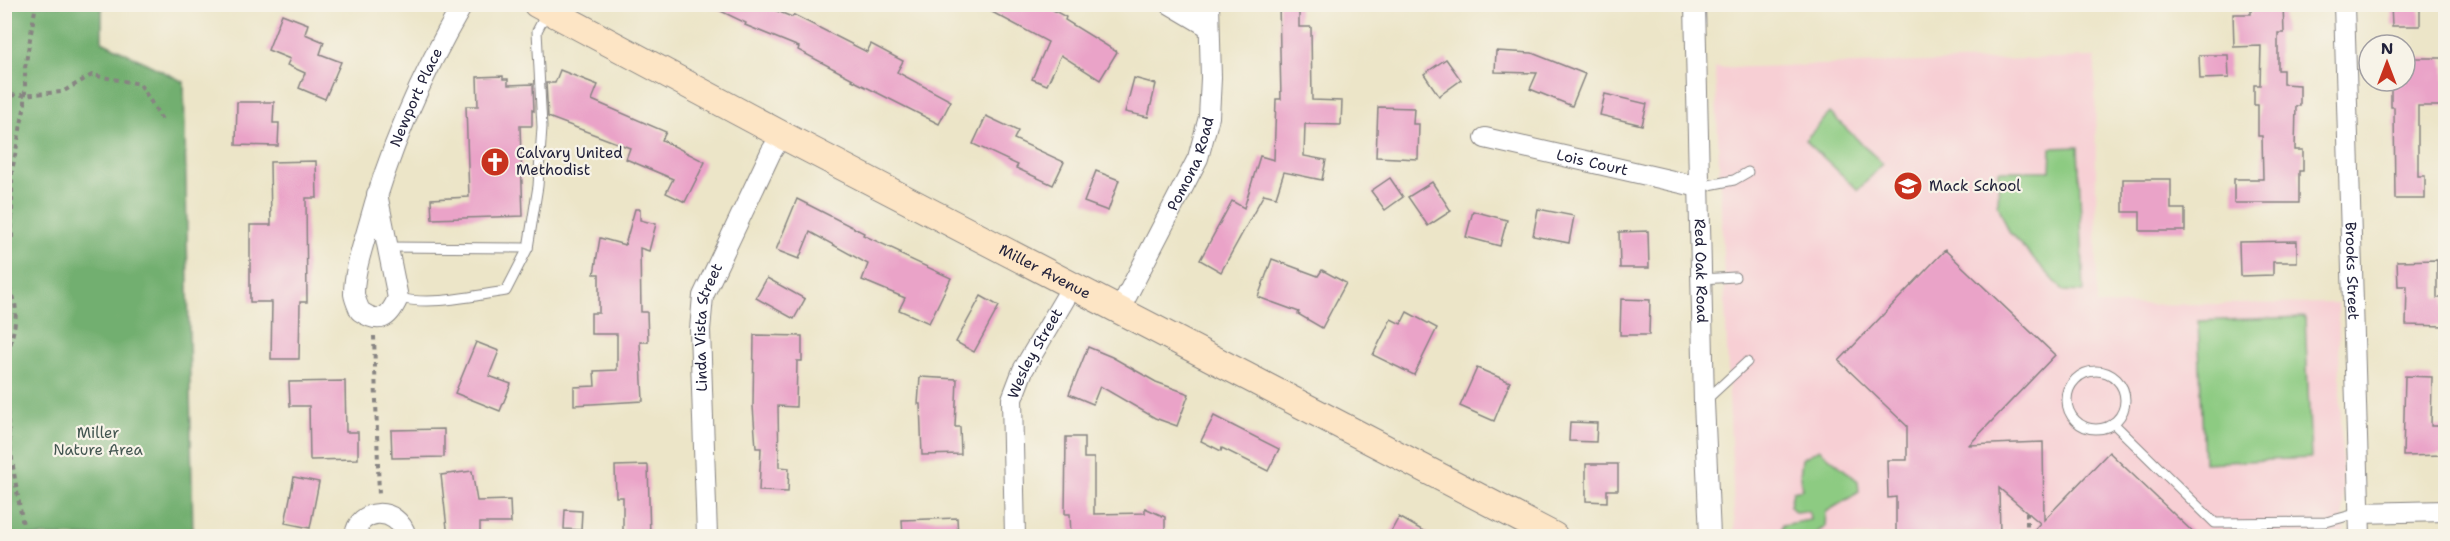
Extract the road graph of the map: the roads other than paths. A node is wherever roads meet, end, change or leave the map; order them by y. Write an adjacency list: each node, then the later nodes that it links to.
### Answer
1 (463, 4): 12 (street, Newport Place)
2 (1170, 4): 7 (street)
3 (1209, 4): 7 (street, Pomona Road)
4 (1695, 4): 11 (street, Red Oak Road)
5 (2344, 4): 24 (street, Brooks Street)
6 (543, 7): 8 (main road, Miller Avenue); 14 (lane)
7 (1209, 27): 19 (street, Pomona Road)
8 (782, 135): 17 (main road, Miller Avenue); 27 (street, Linda Vista Street)
9 (1485, 138): 11 (street, Lois Court)
10 (1748, 172): 11 (lane)
11 (1699, 187): 16 (street, Red Oak Road)
12 (377, 194): 13 (street); 18 (street, Newport Place)
13 (387, 247): 14 (lane); 18 (street)
14 (528, 248): 18 (lane)
15 (1735, 277): 16 (lane)
16 (1701, 279): 21 (street, Red Oak Road)
17 (1073, 285): 19 (main road, Miller Avenue); 28 (street, Wesley Street)
18 (398, 298)
19 (1120, 309): 29 (main road, Miller Avenue)
20 (1747, 362): 21 (lane)
21 (1704, 402): 30 (street, Red Oak Road)
22 (2113, 423): 22 (lane); 24 (lane)
23 (2445, 512): 24 (street)
24 (2359, 513): 31 (street, Brooks Street)
25 (355, 537): 26 (street)
26 (406, 537)
27 (707, 537)
28 (1015, 537)
29 (1554, 537)
30 (1710, 537)
31 (2360, 537)

